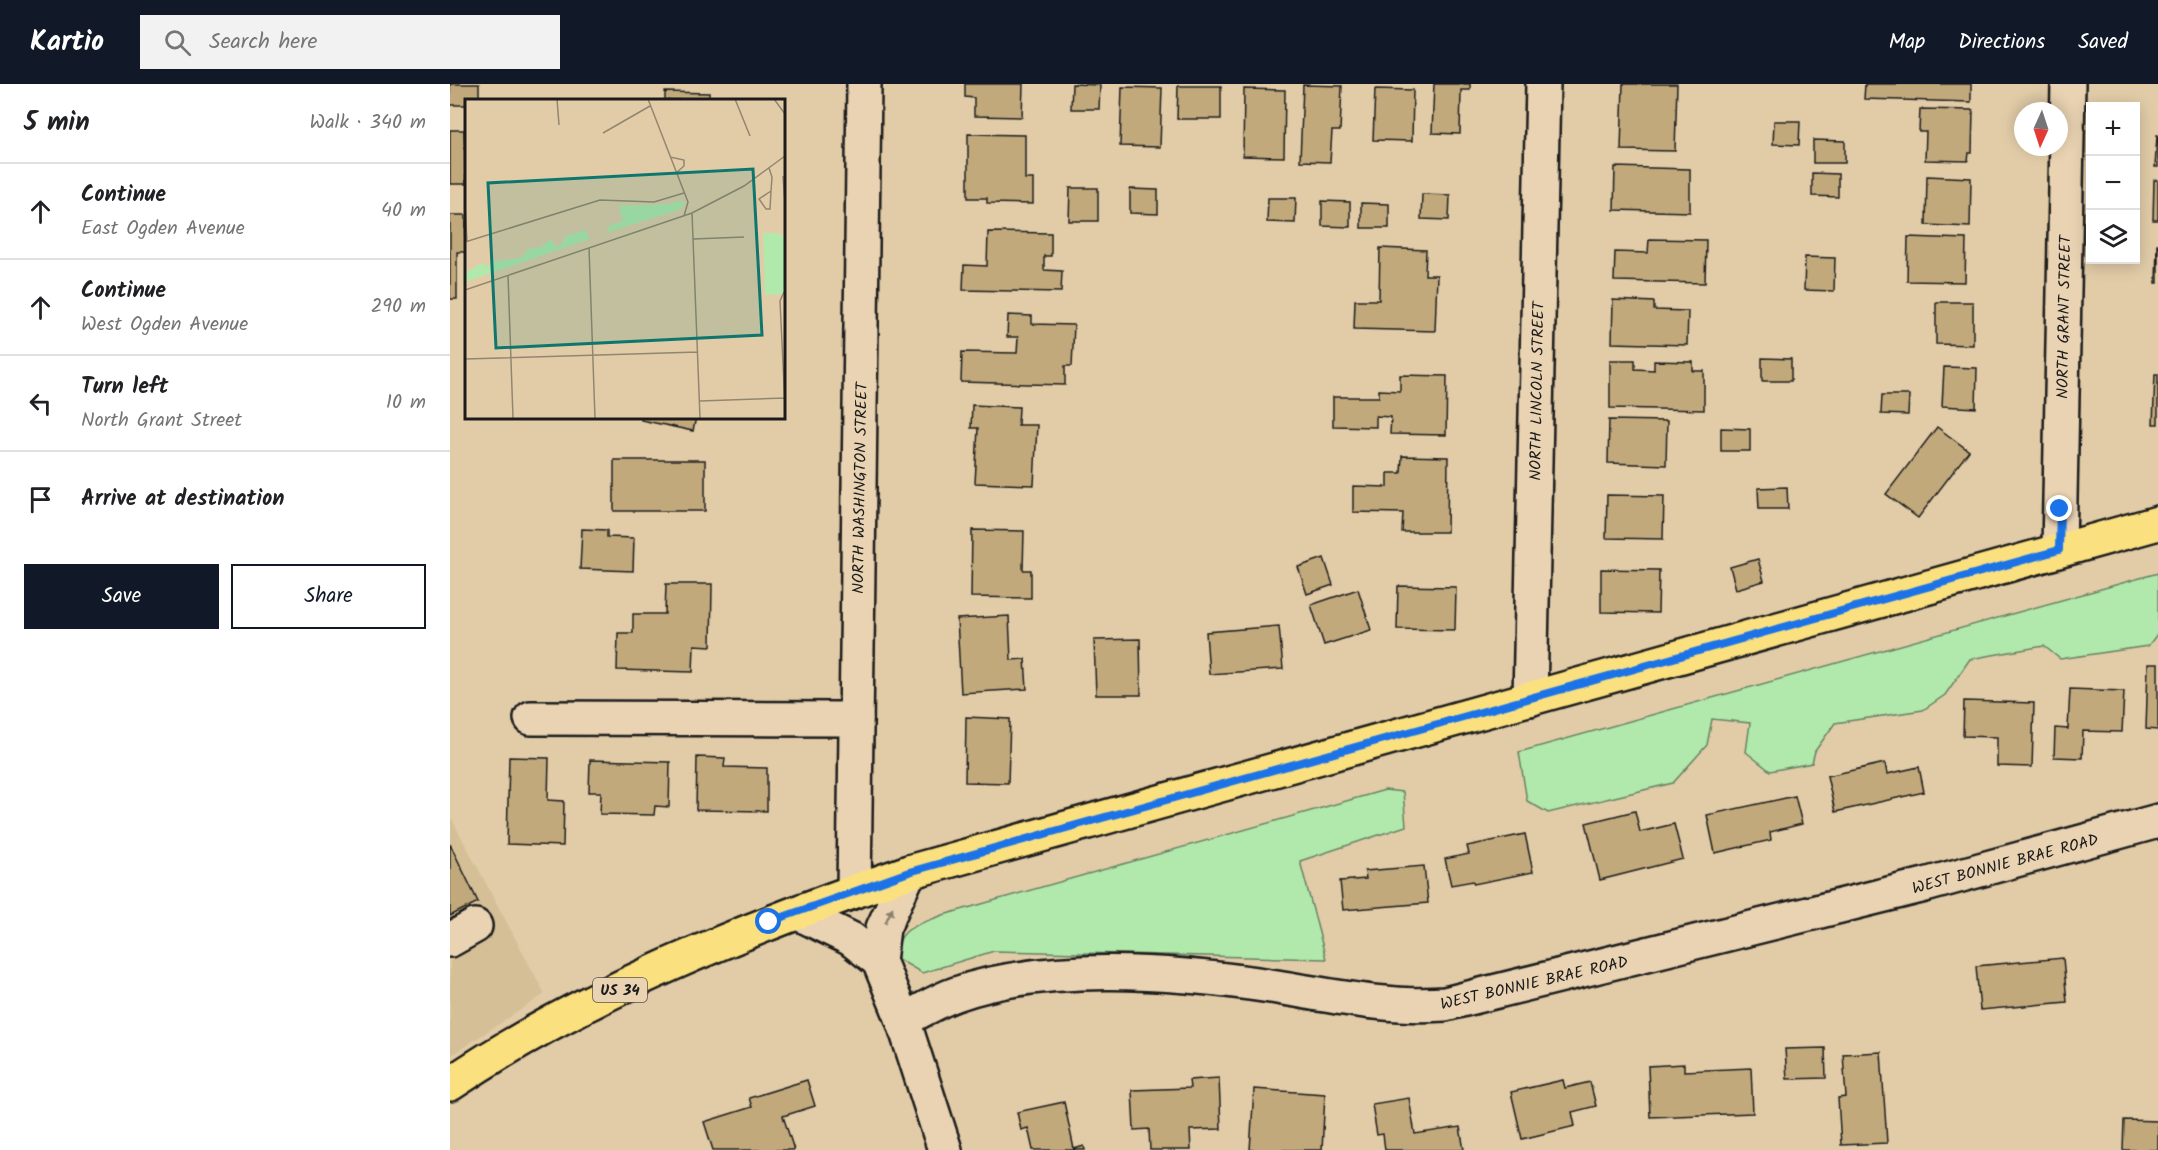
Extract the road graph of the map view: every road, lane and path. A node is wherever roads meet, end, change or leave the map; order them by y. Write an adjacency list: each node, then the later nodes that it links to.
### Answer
1 (864, 84): 8 (street, NORTH WASHINGTON STREET)
2 (1543, 84): 6 (street, NORTH LINCOLN STREET)
3 (2068, 84): 5 (street, NORTH GRANT STREET)
4 (2158, 523): 5 (main road, US 34)
5 (2059, 550): 6 (main road, US 34)
6 (1530, 699): 10 (main road, US 34)
7 (531, 718): 8 (street)
8 (856, 718): 11 (street, NORTH WASHINGTON STREET)
9 (2158, 822): 14 (street, WEST BONNIE BRAE ROAD)
10 (909, 872): 11 (main road, US 34); 13 (street, one-way to 10)
11 (854, 891): 12 (main road, US 34)
12 (798, 913): 13 (street); 15 (main road, US 34)
13 (879, 962): 14 (street)
14 (903, 1020): 16 (street)
15 (450, 1083)
16 (945, 1150)

